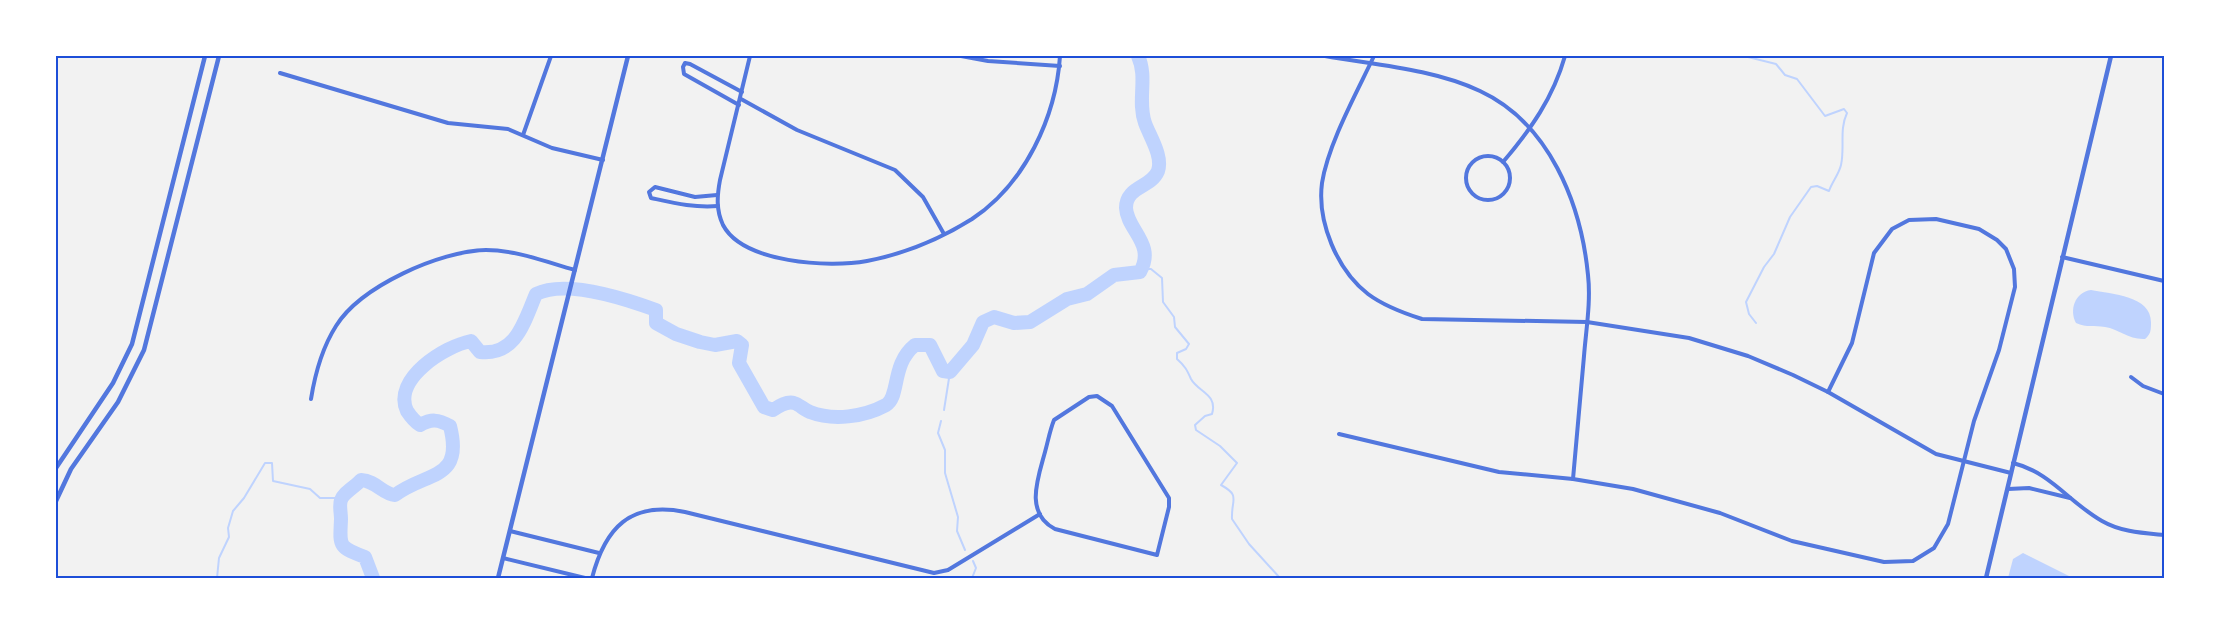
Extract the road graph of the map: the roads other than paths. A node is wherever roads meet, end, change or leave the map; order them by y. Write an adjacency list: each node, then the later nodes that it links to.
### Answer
1 (205, 56): 36 (street)
2 (219, 56): 41 (street)
3 (551, 56): 19 (street)
4 (628, 56): 20 (street)
5 (750, 56): 15 (street)
6 (962, 56): 13 (street)
7 (1060, 56): 13 (street)
8 (1325, 56): 12 (street)
9 (1374, 56): 12 (street)
10 (1565, 56): 18 (street)
11 (2111, 56): 25 (street)
12 (1370, 64): 18 (street); 28 (street)
13 (1060, 66): 24 (street)
14 (280, 73): 19 (street)
15 (742, 92): 16 (street); 17 (street)
16 (741, 99): 17 (street); 24 (street)
17 (739, 105): 22 (street)
18 (1530, 129): 21 (street); 28 (street)
19 (523, 135): 20 (street)
20 (603, 160): 26 (street)
21 (1502, 162): 21 (street)
22 (717, 195): 23 (street); 23 (street)
23 (718, 206): 24 (street)
24 (944, 234)
25 (2062, 257): 27 (street); 35 (street)
26 (575, 270): 32 (street); 43 (street)
27 (2164, 281)
28 (1587, 322): 30 (street); 38 (street)
29 (2131, 377): 31 (street)
30 (1828, 392): 34 (street); 34 (street)
31 (2164, 394)
32 (311, 399)
33 (1339, 434): 38 (street)
34 (1964, 461): 37 (street); 38 (street)
35 (2013, 463): 37 (street); 40 (street)
36 (56, 468)
37 (2011, 473): 39 (street)
38 (1573, 479)
39 (2008, 489): 40 (street); 50 (street)
40 (2073, 500): 44 (street)
41 (56, 501)
42 (1040, 514): 42 (street); 45 (street)
43 (510, 531): 45 (street); 46 (street)
44 (2164, 536)
45 (599, 553): 49 (street)
46 (503, 558): 47 (street); 48 (street)
47 (498, 579)
48 (585, 579)
49 (592, 579)
50 (1986, 579)

